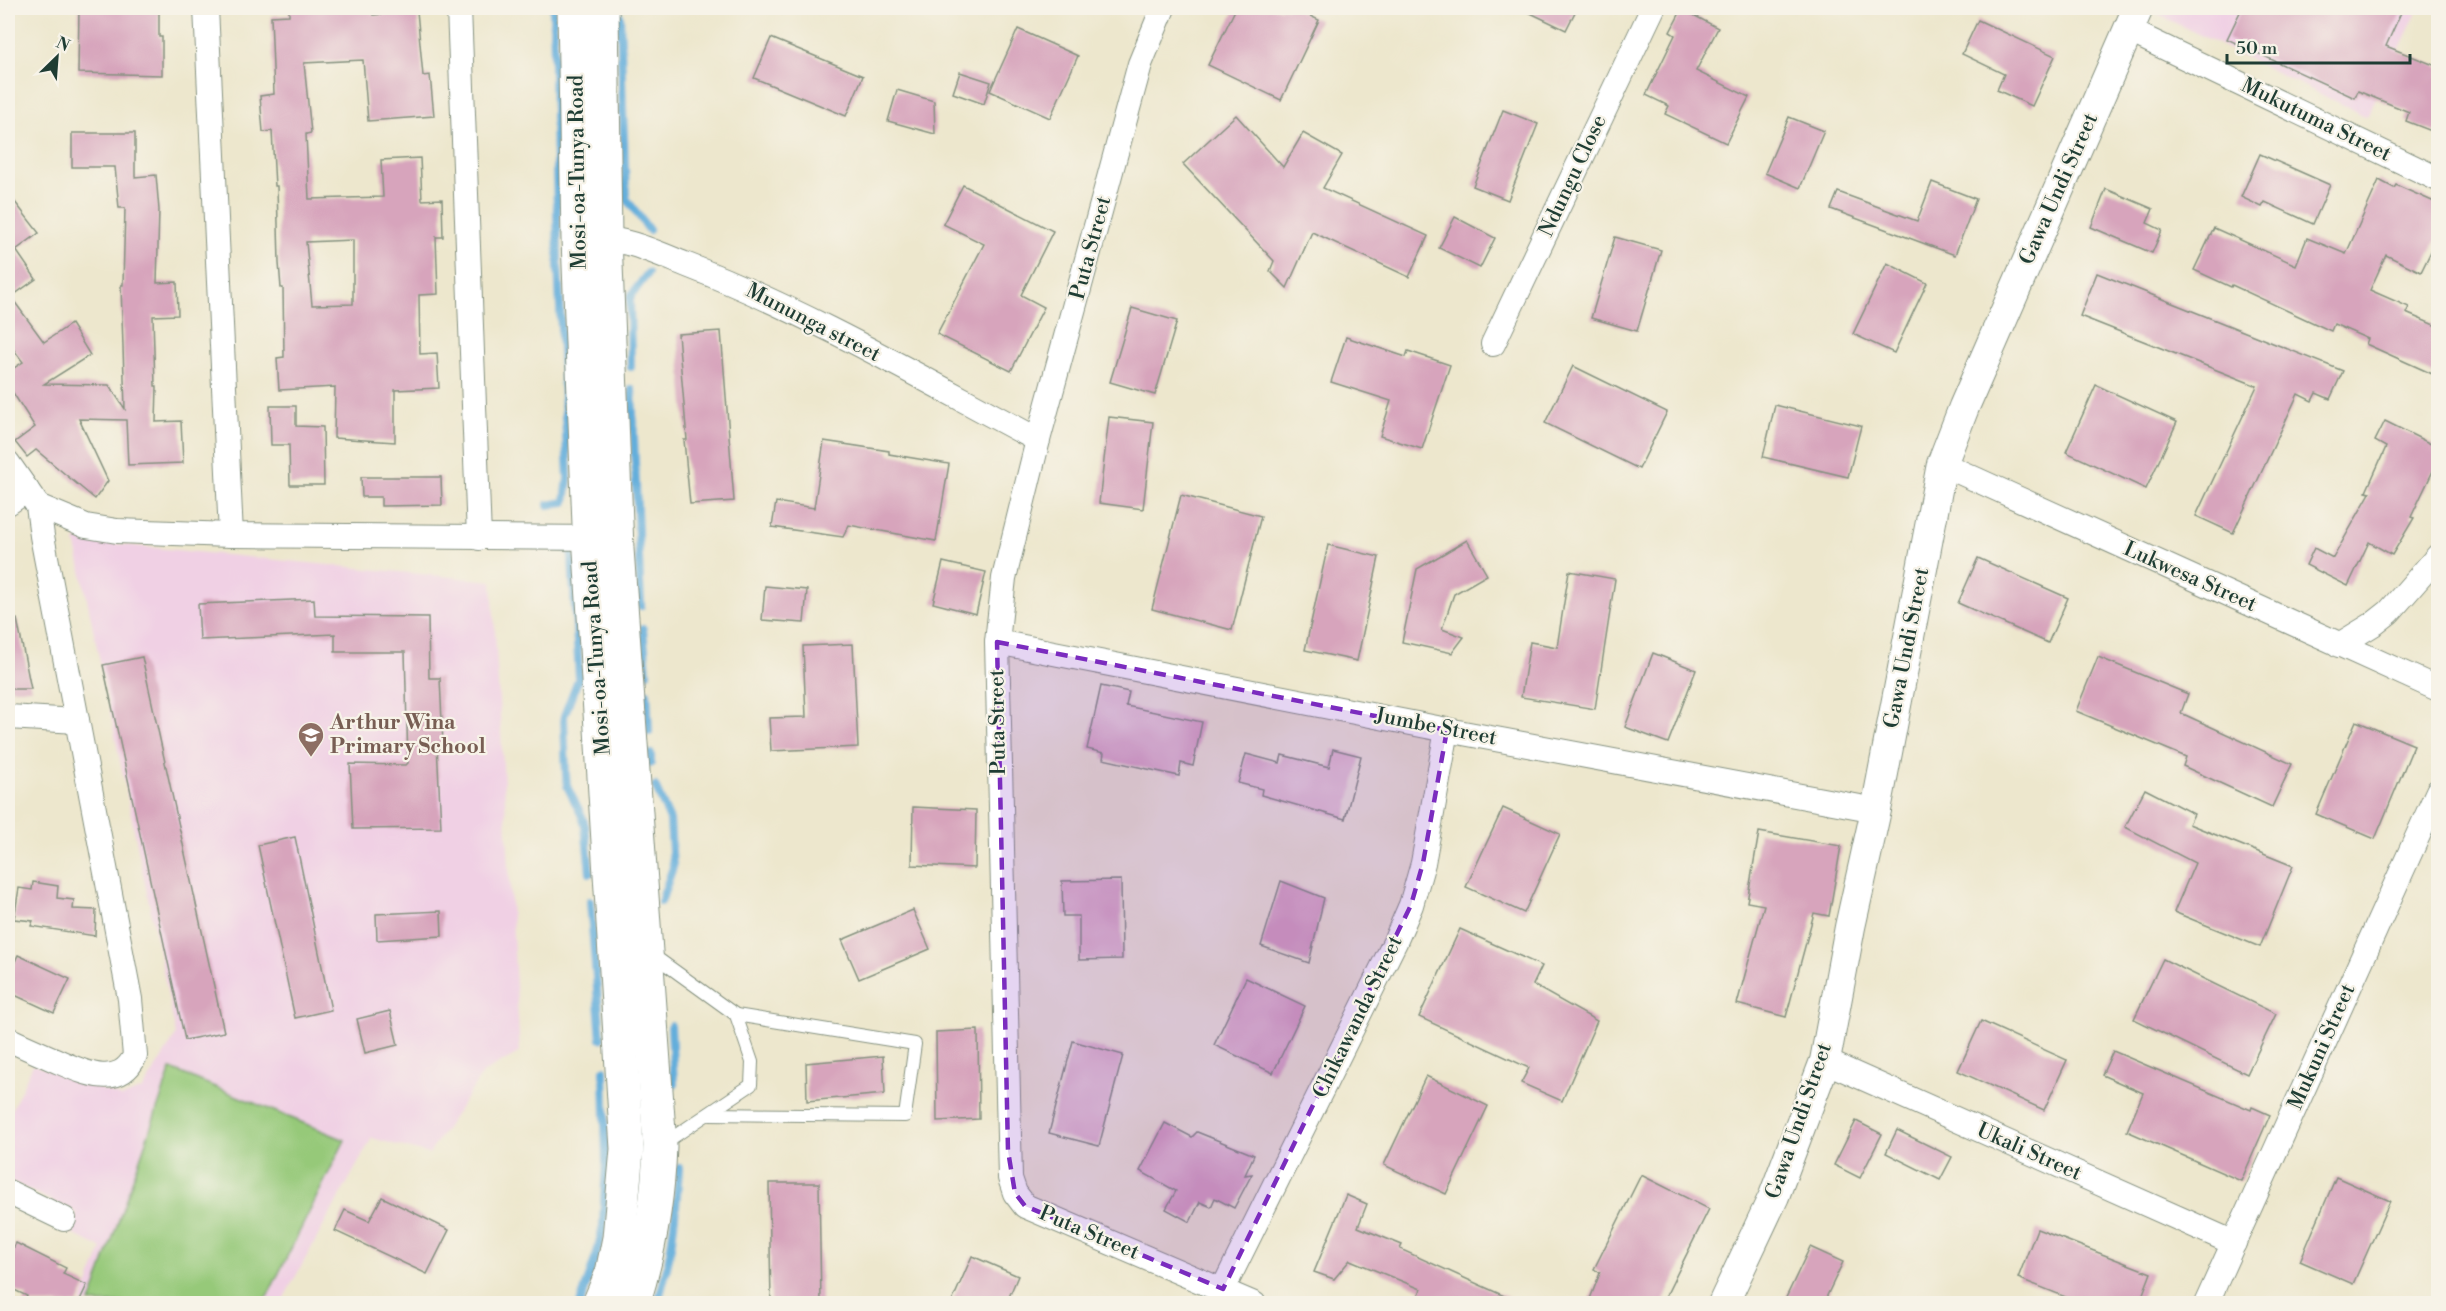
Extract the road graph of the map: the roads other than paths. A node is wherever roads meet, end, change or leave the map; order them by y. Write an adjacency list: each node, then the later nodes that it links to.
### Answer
1 (206, 8): 15 (street)
2 (459, 8): 16 (street)
3 (574, 8): 9 (main road, Mosi-oa-Tunya Road)
4 (602, 8): 9 (main road, Mosi-oa-Tunya Road)
5 (1162, 8): 11 (street, Puta Street)
6 (1653, 8): 10 (street, Ndungu Close)
7 (2133, 19): 8 (street, Mukutuma Street); 13 (street, Gawa Undi Street)
8 (2439, 179)
9 (591, 238): 11 (street, Mununga street); 17 (main road, Mosi-oa-Tunya Road)
10 (1493, 344)
11 (1038, 440): 19 (street, Puta Street)
12 (8, 463): 14 (street)
13 (1942, 464): 20 (street, Lukwesa Street); 26 (street, Gawa Undi Street)
14 (24, 500): 15 (street); 23 (street)
15 (231, 535): 16 (street)
16 (479, 538): 17 (street)
17 (603, 538): 27 (main road, Mosi-oa-Tunya Road); 37 (main road, Mosi-oa-Tunya Road)
18 (2439, 556): 20 (street)
19 (997, 642): 24 (street, Jumbe Street); 36 (street, Puta Street)
20 (2339, 645): 21 (street, Lukwesa Street)
21 (2439, 689)
22 (8, 717): 23 (street)
23 (77, 721): 29 (street)
24 (1447, 730): 26 (street, Jumbe Street); 36 (street, Chikawanda Street)
25 (2439, 791): 35 (street, Mukuni Street)
26 (1876, 810): 30 (street, Gawa Undi Street)
27 (646, 950): 28 (lane); 32 (main road, Mosi-oa-Tunya Road)
28 (736, 1015): 31 (lane); 31 (lane)
29 (8, 1039)
30 (1825, 1061): 35 (street, Ukali Street); 40 (street, Gawa Undi Street)
31 (709, 1114): 32 (lane)
32 (660, 1146): 38 (main road, Mosi-oa-Tunya Road)
33 (8, 1192): 34 (street)
34 (64, 1219)
35 (2234, 1243): 41 (street, Mukuni Street)
36 (1223, 1289): 39 (street, Puta Street)
37 (599, 1304)
38 (633, 1304)
39 (1254, 1304)
40 (1723, 1304)
41 (2206, 1304)

